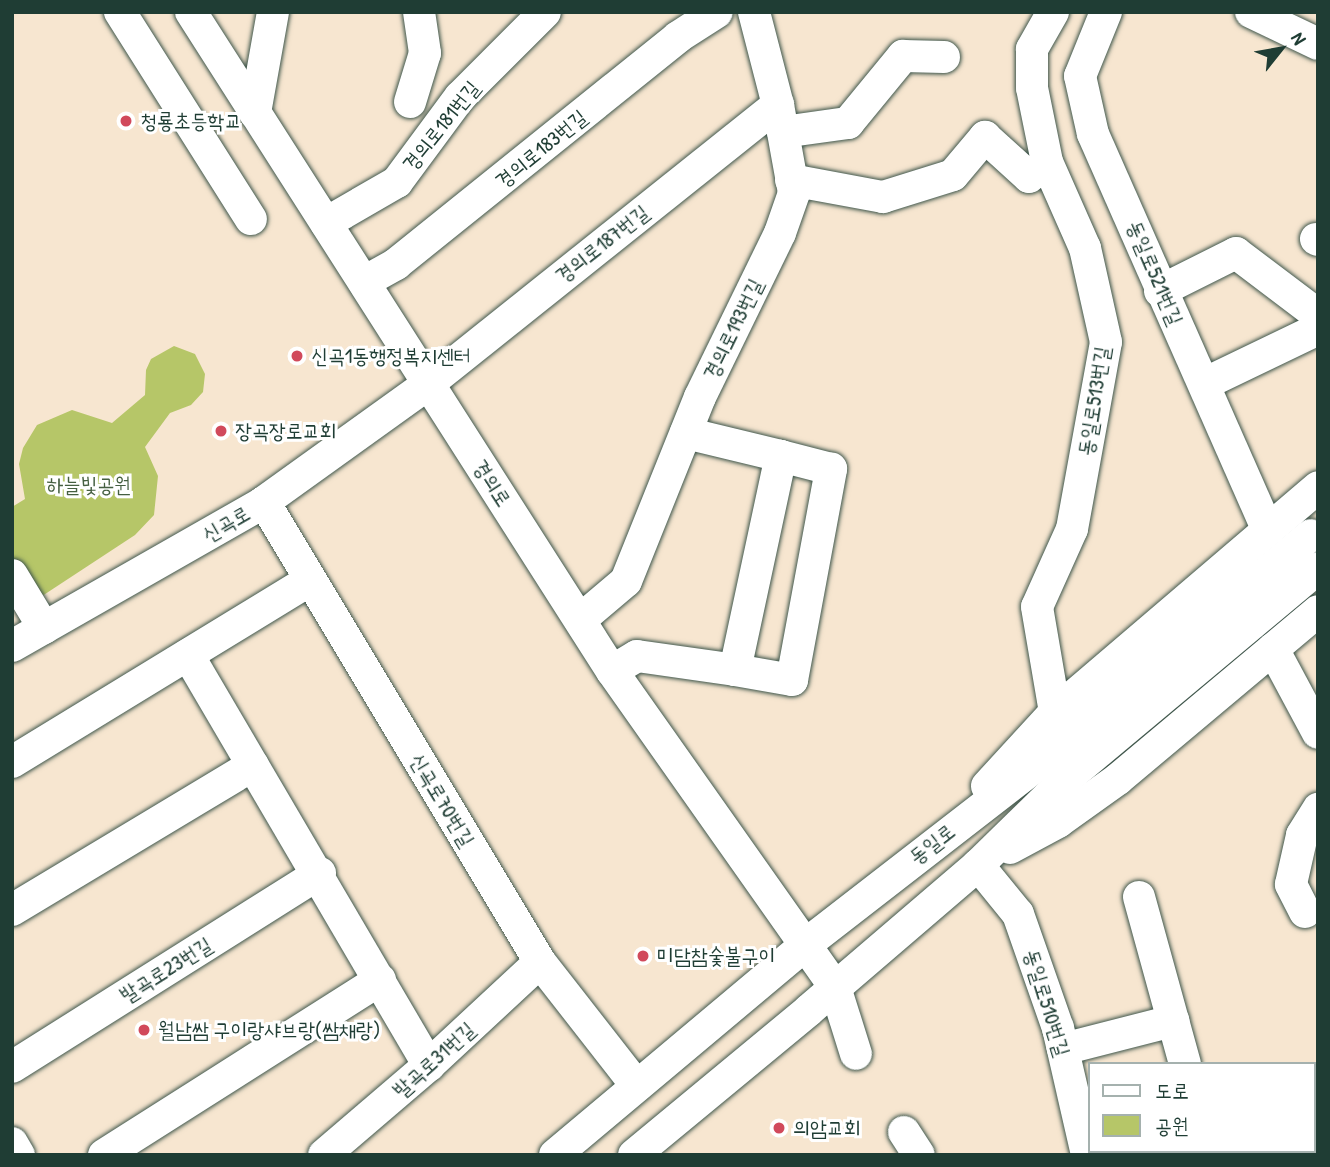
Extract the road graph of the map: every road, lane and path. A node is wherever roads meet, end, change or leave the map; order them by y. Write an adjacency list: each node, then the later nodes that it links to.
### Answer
1 (120, 12): 18 (street)
2 (191, 12): 14 (street, 경의로)
3 (273, 12): 14 (street)
4 (419, 12): 13 (street)
5 (545, 12): 19 (street, 경의로181번길)
6 (717, 12): 20 (street, 경의로183번길)
7 (754, 12): 15 (street, 경의로193번길)
8 (1053, 12): 16 (street, 동일로513번길)
9 (1105, 12): 21 (street, 동일로521번길)
10 (1251, 12): 11 (street)
11 (1318, 44)
12 (944, 57): 15 (street)
13 (410, 102)
14 (256, 113): 19 (street, 경의로)
15 (780, 118): 17 (street, 경의로193번길); 25 (street, 경의로187번길)
16 (1047, 162): 17 (street); 43 (street, 동일로513번길)
17 (791, 180): 26 (street, 경의로193번길)
18 (251, 219)
19 (326, 223): 20 (street, 경의로)
20 (364, 282): 25 (street, 경의로)
21 (1160, 291): 22 (street); 24 (street, 동일로521번길)
22 (1318, 315)
23 (1318, 329): 24 (street)
24 (1206, 383): 30 (street, 동일로521번길)
25 (428, 384): 29 (street, 신곡로); 36 (street, 경의로)
26 (686, 433): 27 (street); 36 (street, 경의로193번길)
27 (781, 456): 41 (street); 41 (street)
28 (1318, 487): 30 (street)
29 (264, 502): 34 (street, 신곡로70번길); 37 (street, 신곡로)
30 (1268, 530): 43 (street)
31 (1311, 535): 48 (street, 동일로)
32 (1318, 568): 49 (street, 동일로)
33 (12, 575): 37 (street)
34 (310, 580): 40 (street); 55 (street, 신곡로70번길)
35 (1318, 611): 39 (street)
36 (580, 620): 42 (street, 경의로)
37 (44, 628): 38 (street, 신곡로)
38 (12, 646)
39 (1273, 649): 44 (street); 49 (street)
40 (188, 655): 45 (street); 46 (street)
41 (735, 670): 42 (street)
42 (612, 671): 54 (street, 경의로)
43 (1055, 712): 48 (street)
44 (1318, 733)
45 (12, 762)
46 (253, 765): 50 (street); 52 (street)
47 (1318, 809): 53 (street)
48 (950, 829): 54 (street, 동일로)
49 (978, 865): 57 (street, 동일로); 59 (street, 동일로510번길)
50 (320, 873): 56 (street); 63 (street, 발곡로23번길)
51 (1139, 897): 58 (street)
52 (12, 910)
53 (1305, 912)
54 (805, 945): 57 (street, 경의로); 64 (street, 동일로)
55 (540, 962): 62 (street, 발곡로31번길); 64 (street, 신곡로70번길)
56 (380, 981): 62 (street); 67 (street)
57 (835, 987): 60 (street, 경의로); 70 (street, 동일로)
58 (1173, 1021): 59 (street); 61 (street)
59 (1063, 1049): 71 (street, 동일로510번길)
60 (856, 1054)
61 (1184, 1062)
62 (429, 1065): 68 (street, 발곡로31번길)
63 (12, 1067)
64 (636, 1086): 69 (street, 동일로)
65 (12, 1143): 66 (street)
66 (19, 1155)
67 (104, 1155)
68 (324, 1155)
69 (555, 1155)
70 (634, 1155)
71 (1087, 1155)

